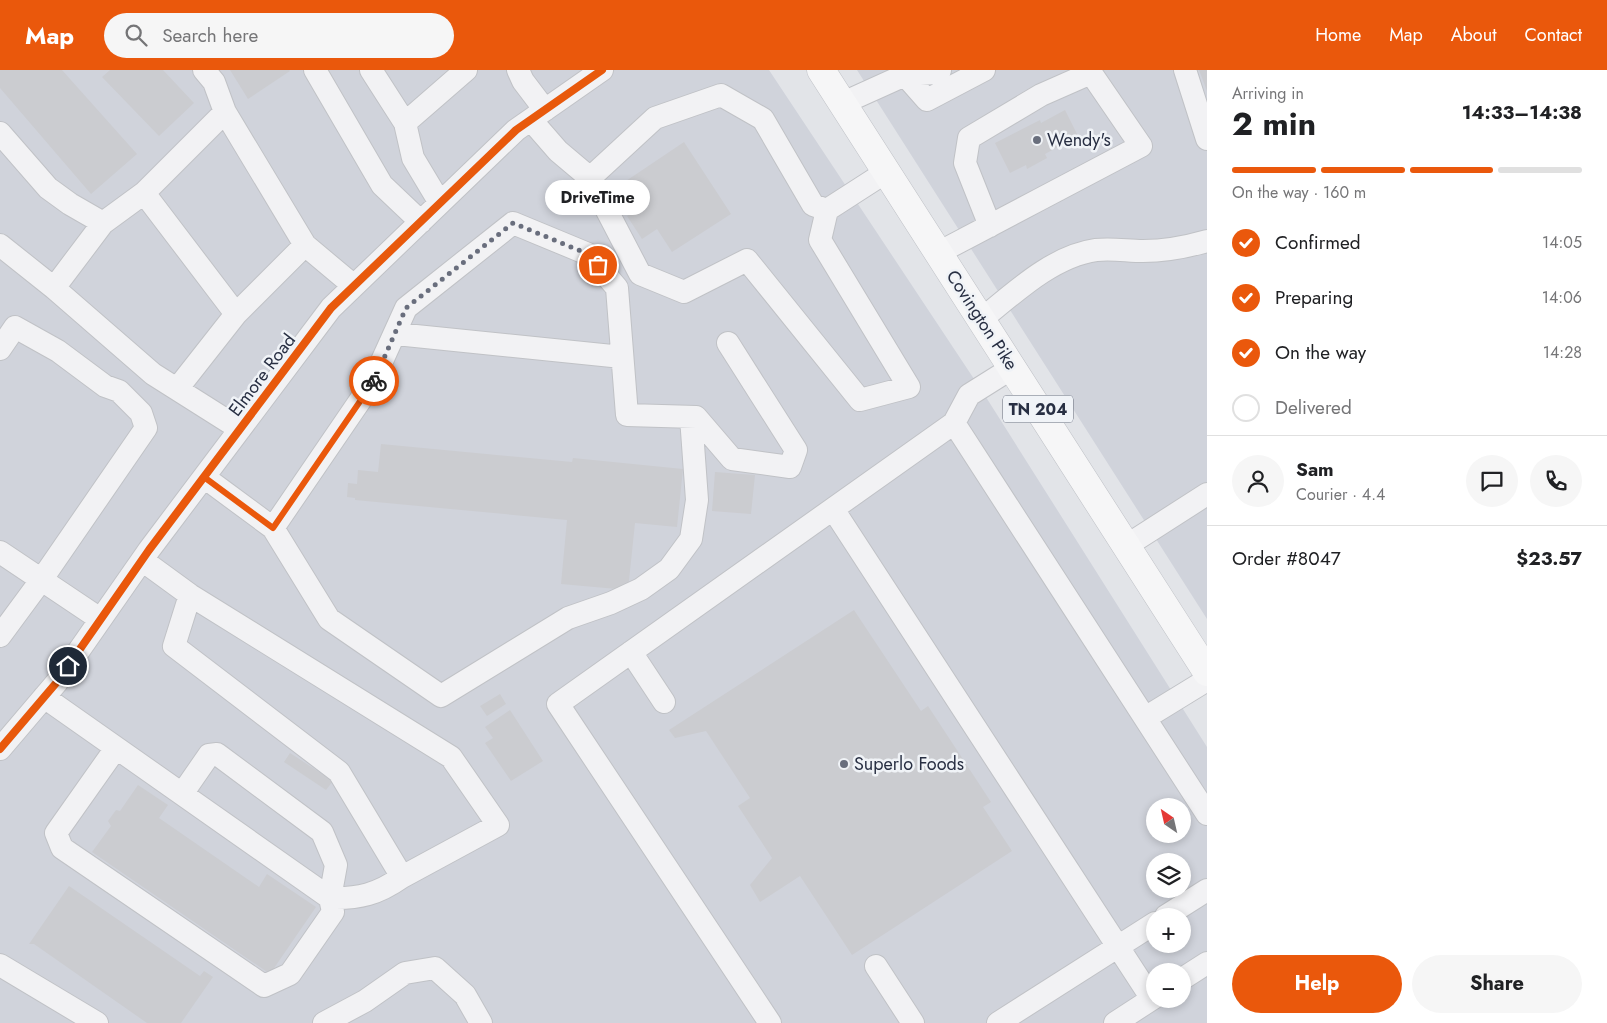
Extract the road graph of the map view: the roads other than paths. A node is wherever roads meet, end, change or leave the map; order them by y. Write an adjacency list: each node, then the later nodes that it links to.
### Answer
1 (204, 70): 13 (street)
2 (315, 70): 23 (street)
3 (371, 70): 15 (street)
4 (466, 70): 15 (street)
5 (518, 70): 14 (street)
6 (602, 70): 14 (street, Elmore Road)
7 (822, 70): 12 (main road, Covington Pike / TN 204)
8 (940, 70): 11 (street)
9 (984, 70): 11 (street)
10 (1186, 70): 17 (street)
11 (904, 72): 12 (street)
12 (843, 103): 18 (main road, Covington Pike / TN 204)
13 (225, 112): 20 (street); 28 (street)
14 (538, 115): 19 (street); 21 (street, Elmore Road)
15 (406, 123): 21 (street)
16 (0, 133): 24 (street)
17 (1207, 138)
18 (886, 172): 22 (street); 29 (main road, Covington Pike / TN 204)
19 (590, 178): 22 (street); 22 (street)
20 (144, 192): 24 (street); 32 (street)
21 (440, 203): 23 (street, Elmore Road)
22 (827, 210)
23 (421, 222): 30 (street, Elmore Road)
24 (103, 223): 31 (street)
25 (990, 226): 25 (street); 29 (street)
26 (1207, 240): 33 (street)
27 (0, 245): 31 (street)
28 (305, 245): 30 (street); 32 (street)
29 (938, 253): 33 (main road, Covington Pike / TN 204)
30 (354, 286): 42 (street, Elmore Road)
31 (54, 288): 39 (street)
32 (236, 314): 39 (street)
33 (982, 319): 38 (main road, Covington Pike / TN 204)
34 (396, 334): 37 (street); 37 (street); 46 (street)
35 (728, 343): 40 (street)
36 (0, 349): 50 (street)
37 (622, 357): 40 (street)
38 (1012, 368): 41 (street); 47 (main road, Covington Pike / TN 204)
39 (177, 389): 42 (street)
40 (691, 417): 46 (street)
41 (954, 423): 45 (street); 59 (street)
42 (240, 429): 43 (street, Elmore Road)
43 (204, 477): 46 (street); 49 (street, Elmore Road)
44 (1207, 494): 47 (street)
45 (833, 509): 54 (street); 69 (street)
46 (273, 528)
47 (1126, 546): 55 (main road, Covington Pike / TN 204)
48 (0, 552): 50 (street)
49 (142, 560): 51 (street); 52 (street, Elmore Road)
50 (42, 580): 52 (street); 53 (street)
51 (190, 595): 64 (street); 64 (street)
52 (100, 619): 57 (street, Elmore Road)
53 (0, 636)
54 (631, 652): 58 (street); 80 (street)
55 (1207, 672)
56 (1207, 680): 59 (street)
57 (44, 697): 60 (street); 61 (street, Elmore Road)
58 (664, 702)
59 (1145, 718): 63 (street)
60 (116, 748): 62 (street); 66 (street)
61 (0, 749)
62 (182, 794): 66 (street); 66 (street)
63 (1207, 814)
64 (402, 877): 66 (street)
65 (1207, 890): 67 (street)
66 (330, 898)
67 (1179, 908)
68 (1146, 929): 69 (street)
69 (1117, 947): 74 (street); 82 (street)
70 (1207, 963): 73 (street)
71 (0, 965): 77 (street)
72 (876, 966): 81 (street)
73 (1191, 973)
74 (1146, 988)
75 (1146, 1004): 76 (street)
76 (1128, 1020)
77 (97, 1023)
78 (324, 1023): 79 (street)
79 (481, 1023)
80 (770, 1023)
81 (913, 1023)
82 (998, 1023)

